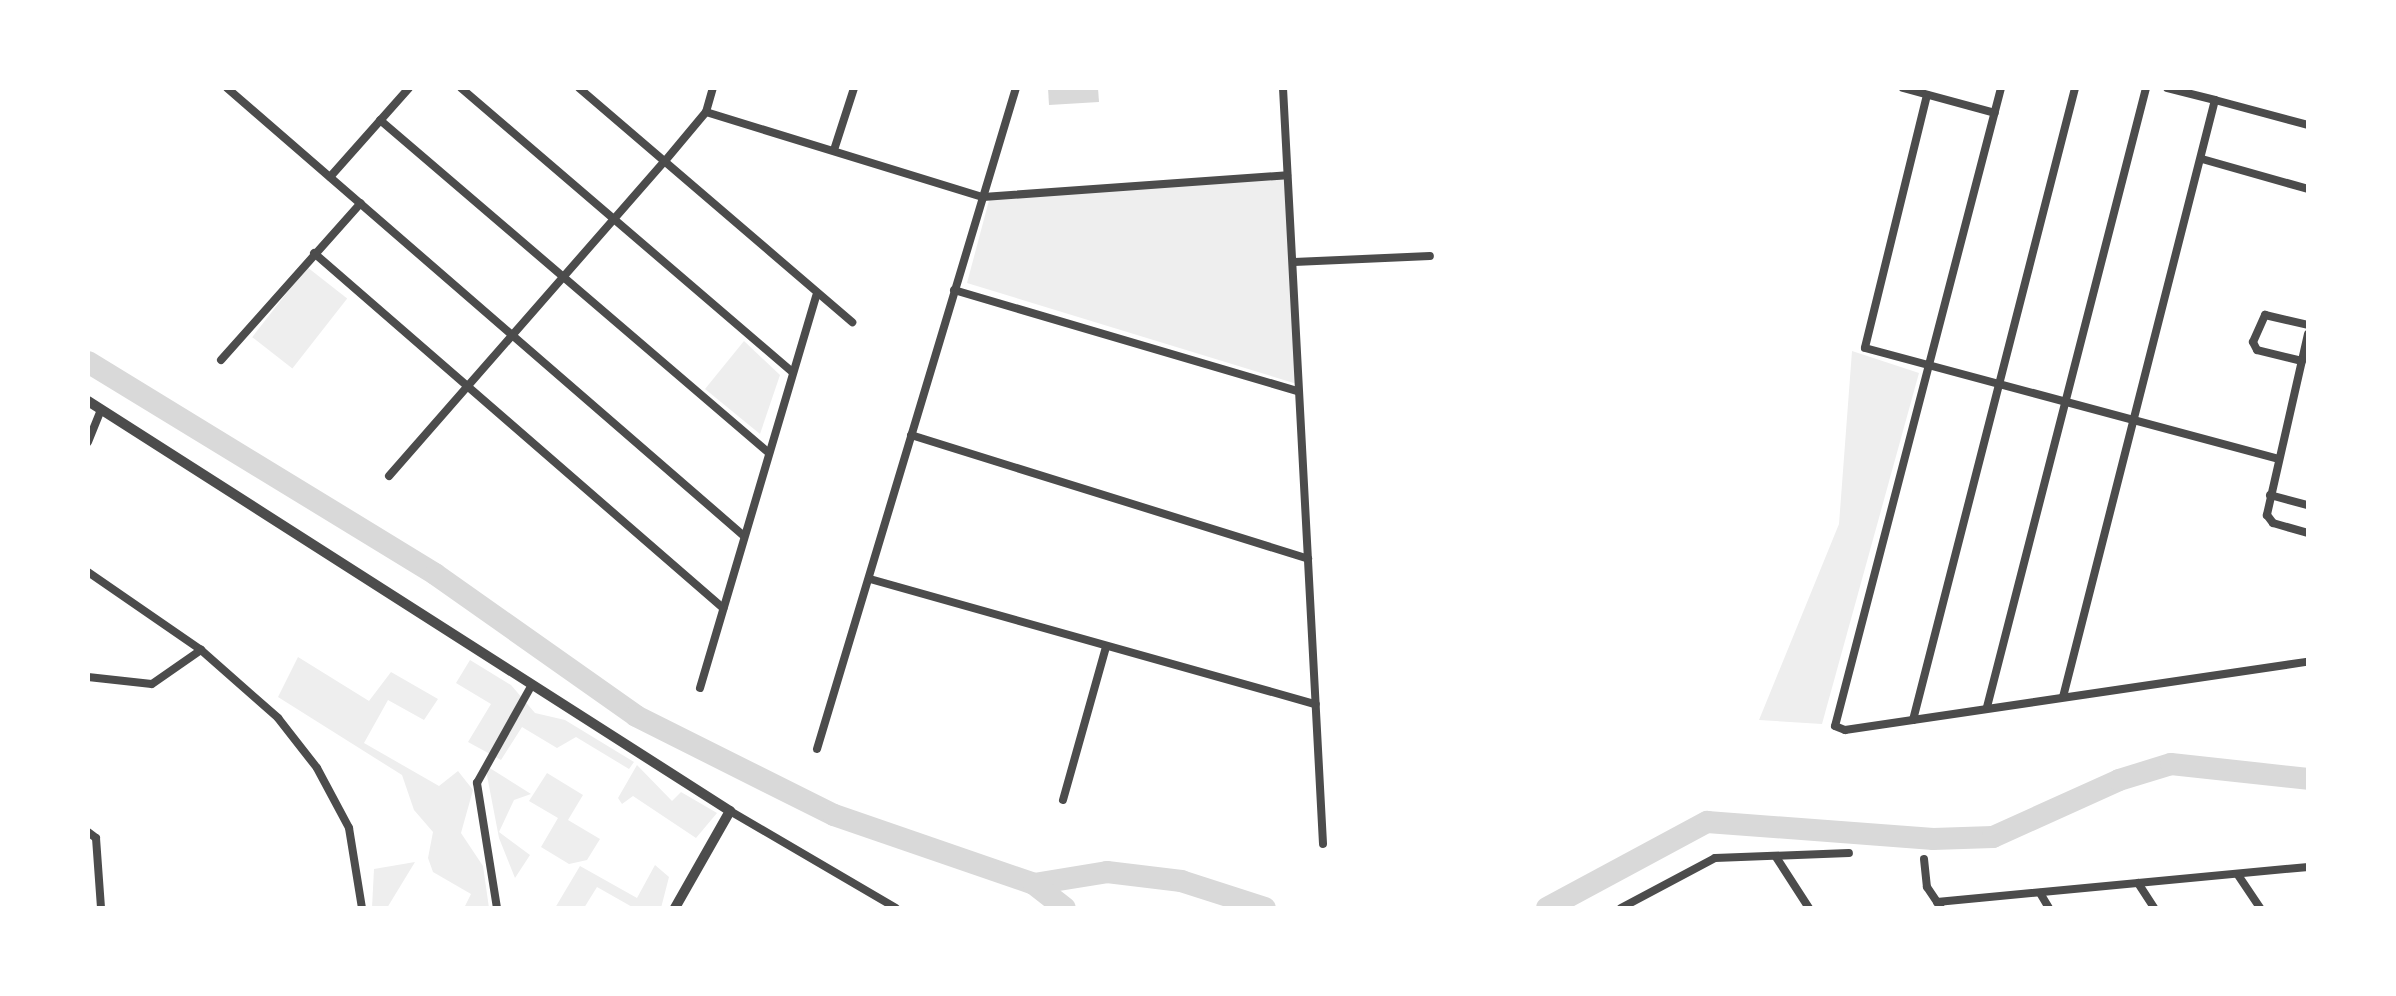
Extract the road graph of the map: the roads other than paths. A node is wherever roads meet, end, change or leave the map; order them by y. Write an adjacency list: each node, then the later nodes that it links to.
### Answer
1 (227, 88): 24 (street)
2 (409, 88): 18 (street)
3 (461, 88): 28 (street)
4 (579, 88): 22 (street)
5 (713, 88): 16 (street)
6 (854, 88): 20 (street)
7 (1016, 88): 26 (street)
8 (1282, 88): 23 (street)
9 (1903, 88): 14 (street)
10 (2001, 88): 17 (street)
11 (2075, 88): 44 (street)
12 (2146, 88): 47 (street)
13 (2167, 88): 15 (street)
14 (1927, 95): 17 (street); 41 (street)
15 (2216, 100): 19 (street); 21 (street)
16 (706, 112): 20 (street); 22 (street)
17 (1995, 113): 41 (street)
18 (380, 120): 24 (street); 32 (street)
19 (2308, 125)
20 (834, 150): 26 (street)
21 (2202, 160): 25 (street); 49 (street)
22 (665, 162): 28 (street); 34 (street)
23 (1287, 175): 26 (street); 31 (street)
24 (330, 176): 27 (street)
25 (2308, 189)
26 (984, 197): 33 (street)
27 (361, 203): 29 (street); 37 (street)
28 (615, 221): 32 (street); 42 (street)
29 (314, 253): 39 (street); 43 (street)
30 (1430, 256): 31 (street)
31 (1294, 262): 45 (street)
32 (566, 277): 37 (street); 52 (street)
33 (954, 290): 45 (street); 50 (street)
34 (816, 296): 35 (street); 42 (street)
35 (852, 322)
36 (2308, 325): 40 (street)
37 (516, 334): 43 (street); 58 (street)
38 (2308, 334): 40 (street)
39 (221, 360)
40 (2302, 361): 53 (street)
41 (1929, 368): 44 (street); 72 (street)
42 (792, 372): 52 (street)
43 (468, 386): 54 (street); 62 (street)
44 (1996, 386): 47 (street); 72 (street)
45 (1298, 391): 59 (street)
46 (88, 401): 48 (street)
47 (2063, 404): 49 (street); 71 (street)
48 (101, 410): 51 (street); 67 (street)
49 (2133, 424): 53 (street); 69 (street)
50 (910, 435): 59 (street); 61 (street)
51 (88, 442)
52 (769, 452): 58 (street)
53 (2278, 460): 55 (street)
54 (389, 476)
55 (2270, 496): 56 (street); 57 (street)
56 (2308, 506)
57 (2308, 533)
58 (744, 536): 62 (street)
59 (1308, 558): 70 (street)
60 (88, 572): 64 (street)
61 (870, 580): 63 (street); 73 (street)
62 (723, 608): 68 (street)
63 (1106, 647): 70 (street); 74 (street)
64 (201, 650): 66 (street); 88 (street)
65 (2308, 662): 69 (street)
66 (88, 677)
67 (530, 688): 75 (street); 89 (street)
68 (700, 688)
69 (2063, 696): 71 (street)
70 (1316, 704): 77 (street)
71 (1988, 707): 72 (street)
72 (1913, 720)
73 (817, 749)
74 (1062, 800)
75 (730, 811): 90 (street); 91 (street)
76 (88, 832): 87 (street)
77 (1323, 844)
78 (1849, 853): 79 (street)
79 (1776, 858): 85 (street); 93 (street)
80 (1924, 858): 86 (street)
81 (2308, 867): 82 (street)
82 (2238, 875): 83 (street); 96 (street)
83 (2138, 884): 84 (street); 95 (street)
84 (2040, 894): 86 (street); 94 (street)
85 (1640, 905): 92 (street)
86 (1939, 905)
87 (101, 908)
88 (362, 908)
89 (496, 908)
90 (676, 908)
91 (896, 908)
92 (1621, 908)
93 (1808, 908)
94 (2049, 908)
95 (2154, 908)
96 (2260, 908)

